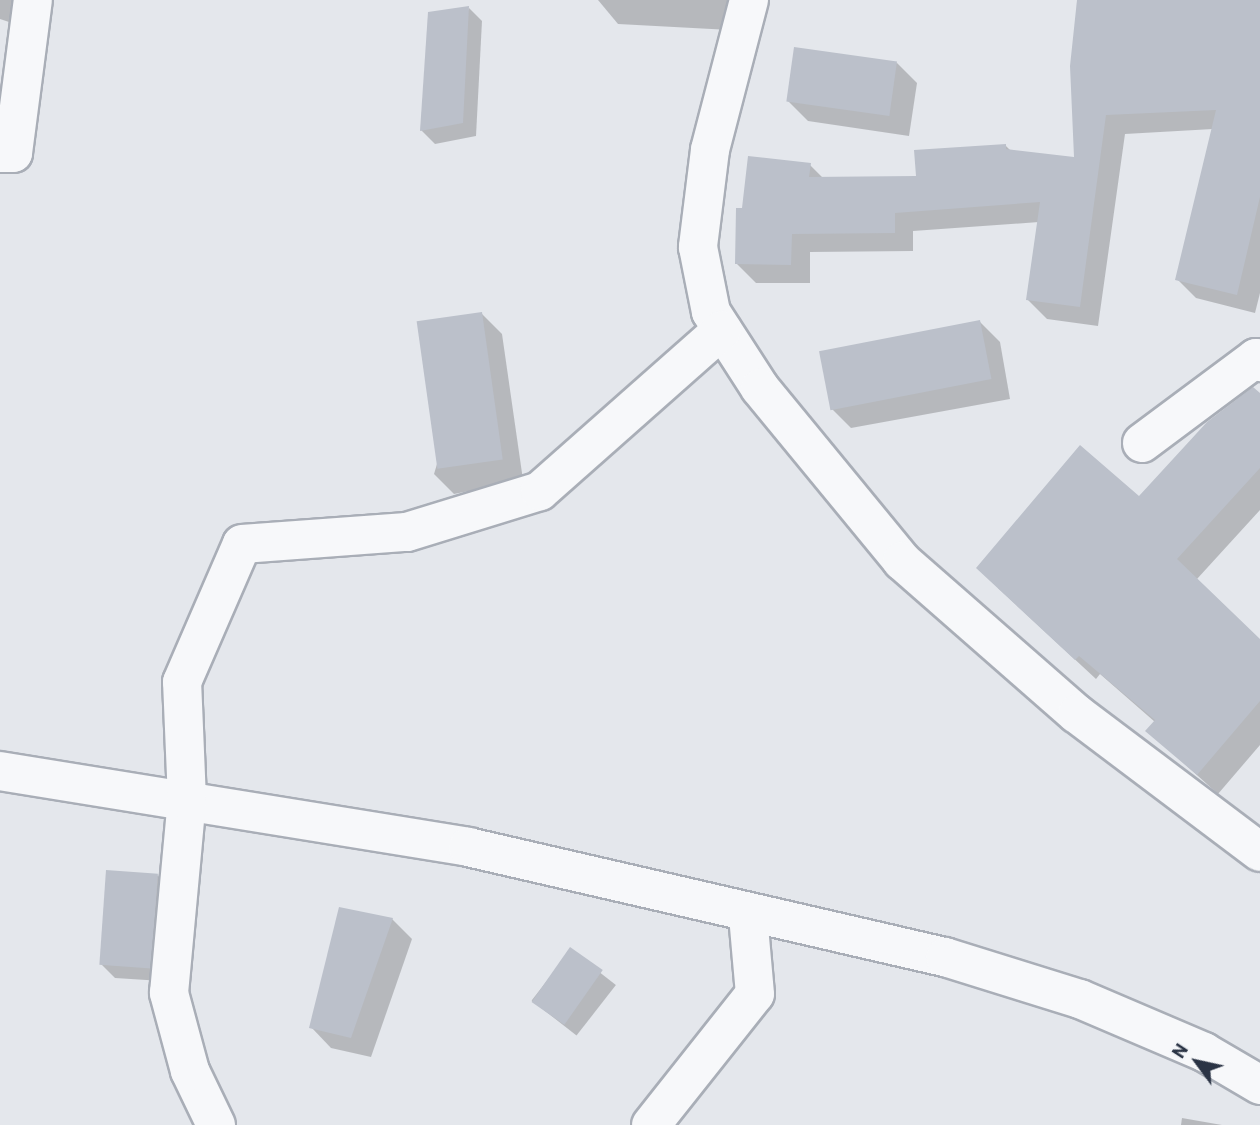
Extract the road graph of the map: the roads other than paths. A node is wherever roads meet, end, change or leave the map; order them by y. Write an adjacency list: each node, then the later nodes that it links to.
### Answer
1 (33, 0): 3 (street)
2 (749, 0): 4 (street)
3 (0, 153)
4 (722, 330): 8 (street); 9 (street)
5 (1260, 362): 6 (street)
6 (1142, 443)
7 (0, 771): 8 (street)
8 (187, 800): 10 (street); 12 (street)
9 (1260, 852)
10 (748, 915): 11 (street); 13 (street)
11 (1260, 1085)
12 (216, 1125)
13 (651, 1125)

